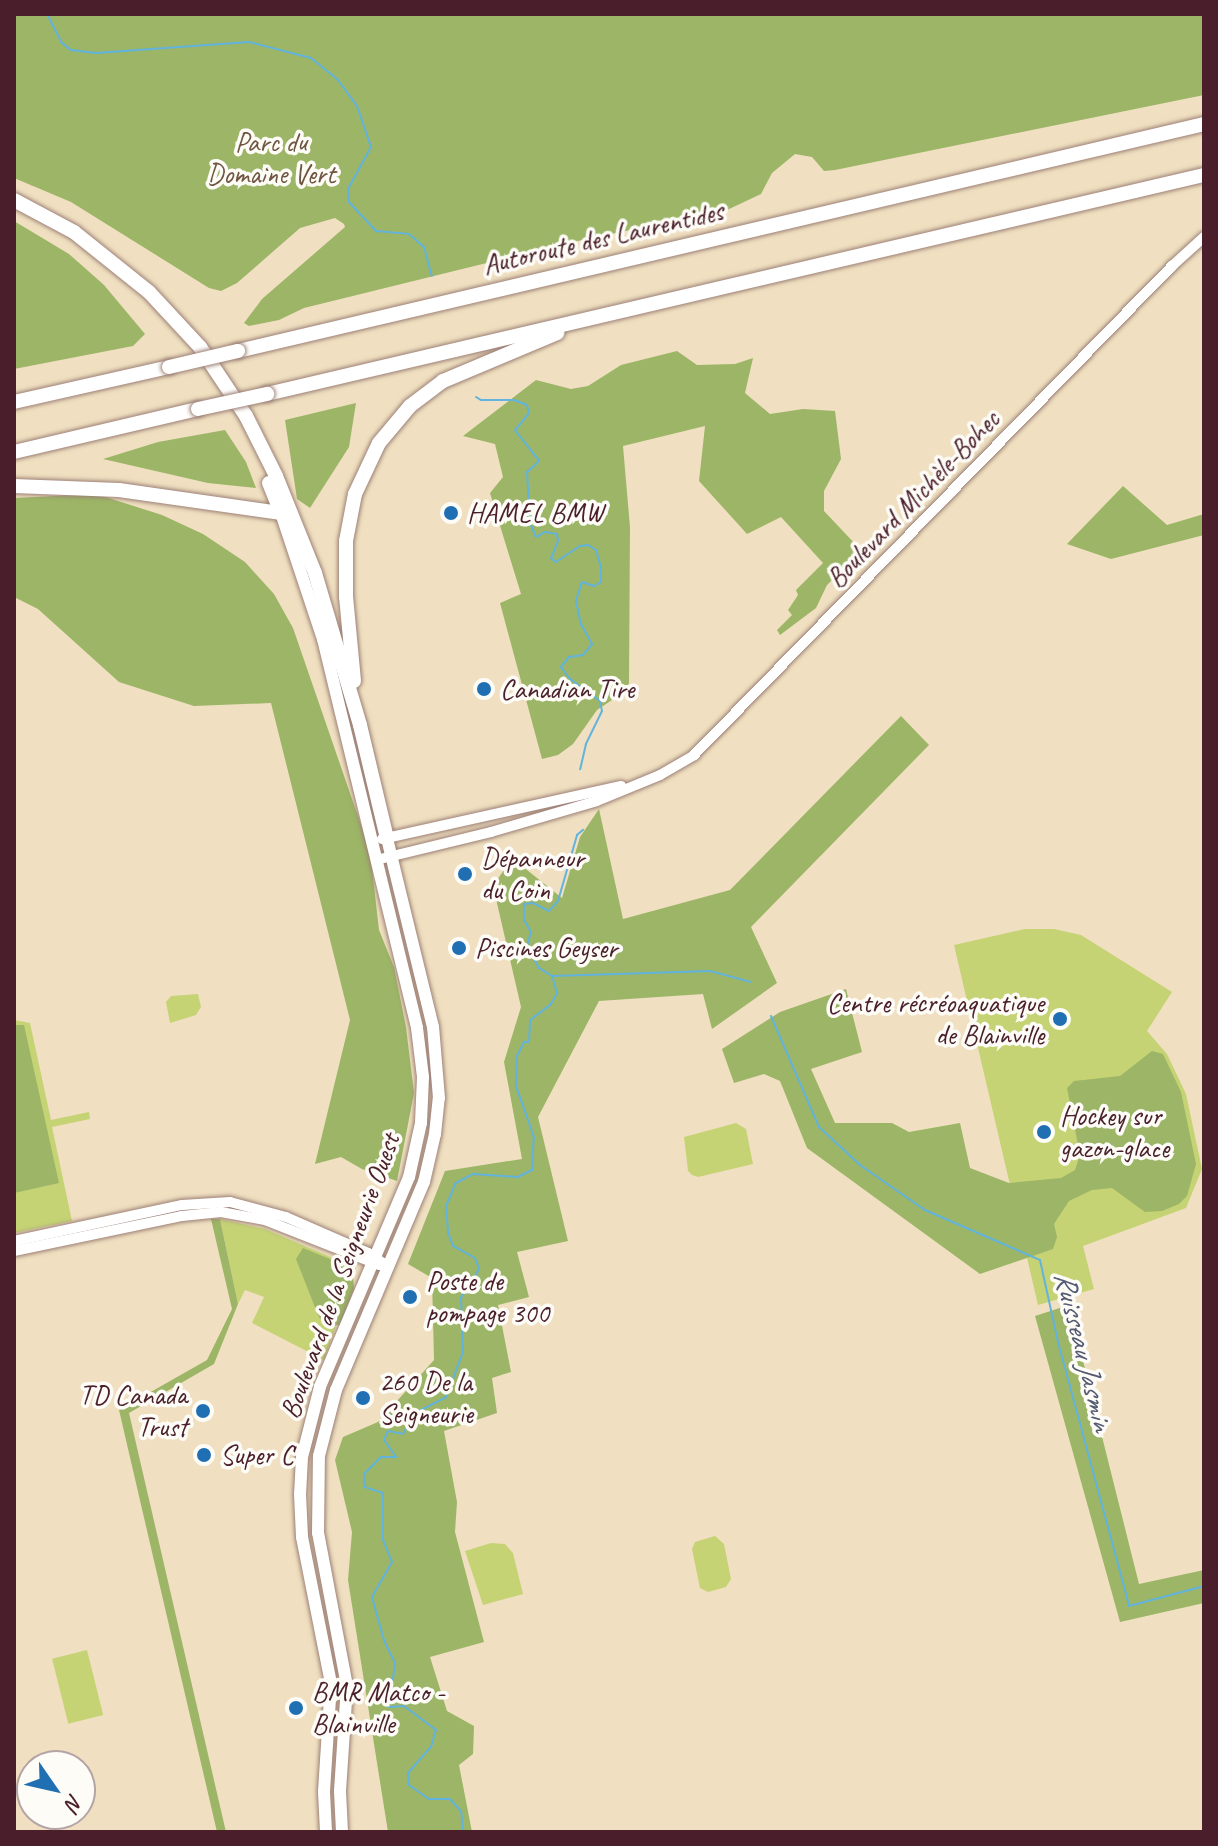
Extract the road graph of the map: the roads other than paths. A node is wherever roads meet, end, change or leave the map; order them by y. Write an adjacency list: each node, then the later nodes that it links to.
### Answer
1 (1204, 124): 7 (highway, Autoroute des Laurentides, bridge)
2 (1204, 175): 6 (highway)
3 (14, 200): 11 (highway)
4 (14, 208): 10 (highway)
5 (1204, 237): 12 (street, Boulevard Michèle-Bohec)
6 (604, 315): 8 (highway, bridge); 11 (highway)
7 (14, 400)
8 (14, 452)
9 (14, 486): 10 (highway)
10 (281, 513): 16 (main road, Boulevard de la Seigneurie Ouest)
11 (360, 725): 15 (highway)
12 (646, 781): 13 (street, Boulevard Michèle-Bohec); 14 (street, Boulevard Michèle-Bohec)
13 (481, 816): 14 (street); 15 (street, Boulevard Michèle-Bohec)
14 (486, 834): 17 (street, Boulevard Michèle-Bohec)
15 (387, 838): 16 (street, Boulevard Michèle-Bohec); 17 (main road, Boulevard de la Seigneurie Ouest)
16 (371, 841): 18 (main road, Boulevard de la Seigneurie Ouest)
17 (392, 857): 18 (street, Boulevard Michèle-Bohec); 19 (main road, Boulevard de la Seigneurie Ouest)
18 (376, 860): 20 (main road, Boulevard de la Seigneurie Ouest)
19 (437, 1056): 20 (main road); 24 (main road, Boulevard de la Seigneurie Ouest)
20 (422, 1057): 23 (main road, Boulevard de la Seigneurie Ouest)
21 (14, 1241): 23 (street)
22 (14, 1251): 23 (street)
23 (374, 1260): 24 (street); 25 (main road, Boulevard de la Seigneurie Ouest)
24 (389, 1267): 26 (main road, Boulevard de la Seigneurie Ouest)
25 (300, 1500): 26 (main road); 28 (main road, Boulevard de la Seigneurie Ouest)
26 (316, 1500): 27 (main road, Boulevard de la Seigneurie Ouest)
27 (331, 1600): 28 (main road); 30 (main road, Boulevard de la Seigneurie Ouest)
28 (316, 1604): 29 (main road, Boulevard de la Seigneurie Ouest)
29 (325, 1774): 30 (main road); 31 (main road, Boulevard de la Seigneurie Ouest)
30 (341, 1775): 32 (main road, Boulevard de la Seigneurie Ouest)
31 (326, 1832)
32 (342, 1832)

